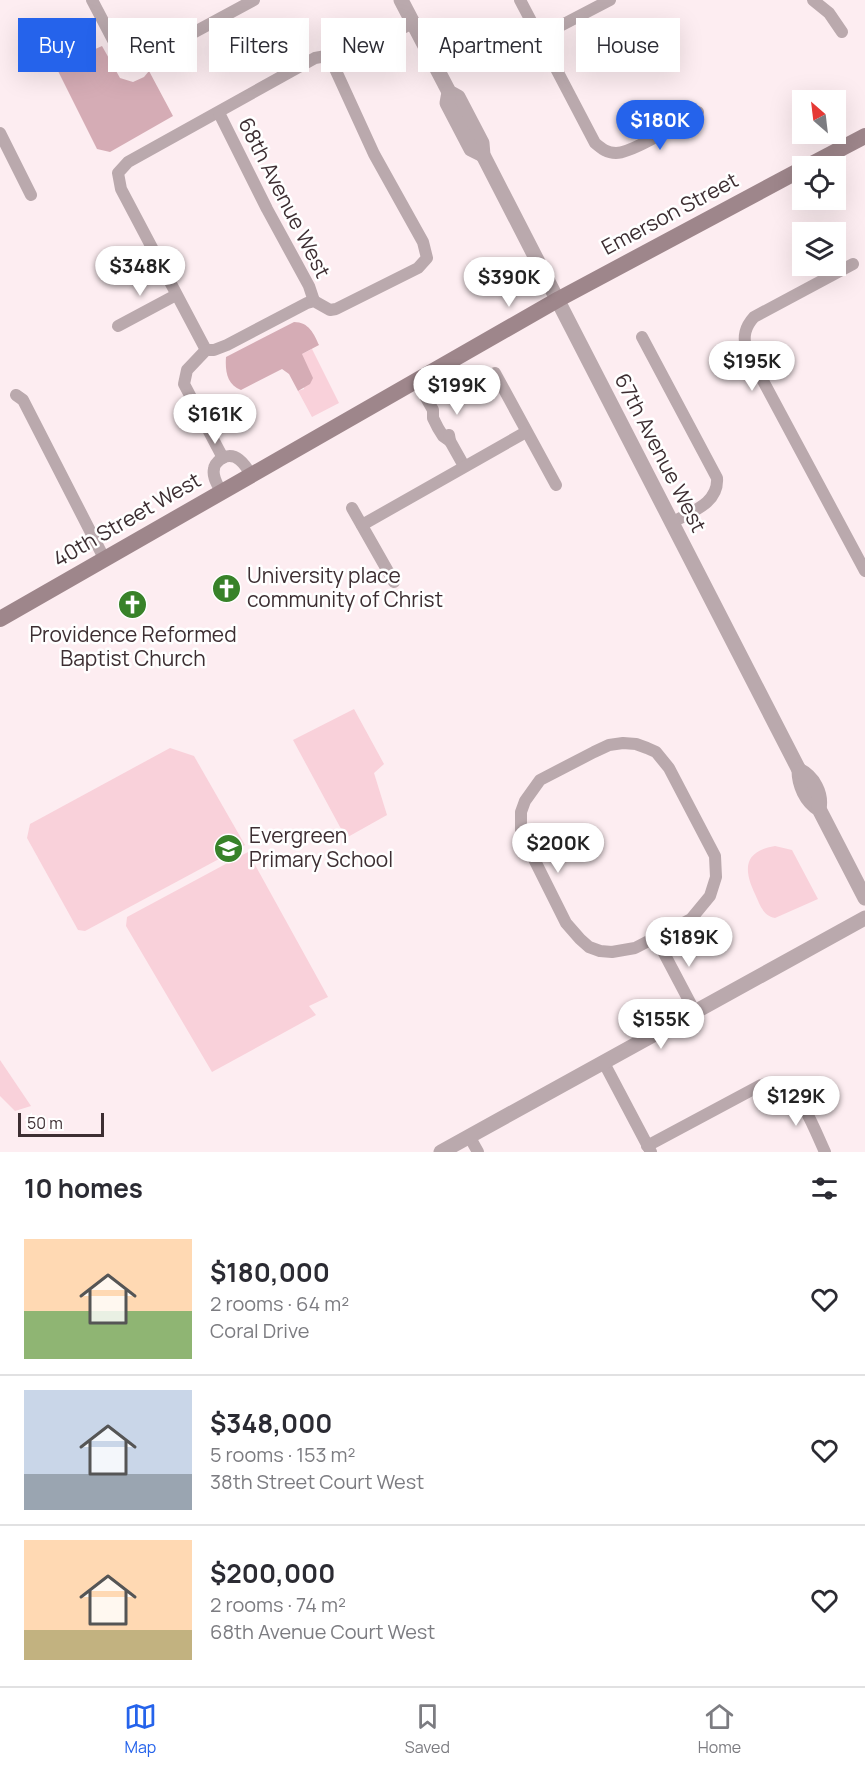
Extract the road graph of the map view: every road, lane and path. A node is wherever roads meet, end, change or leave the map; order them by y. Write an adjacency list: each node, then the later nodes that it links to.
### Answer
1 (92, 0): 2 (street)
2 (254, 0)
3 (401, 0): 8 (street, 67th Avenue West)
4 (520, 0): 7 (street)
5 (610, 0): 9 (street)
6 (813, 0): 11 (street)
7 (529, 18)
8 (413, 23): 10 (street); 24 (street, 67th Avenue West)
9 (564, 24)
10 (406, 26)
11 (842, 33)
12 (321, 60): 15 (street)
13 (336, 72): 25 (street)
14 (557, 72): 16 (street)
15 (219, 112): 23 (street); 25 (street, 68th Avenue West)
16 (698, 112)
17 (0, 133): 21 (street)
18 (865, 136): 19 (main road)
19 (827, 156)
20 (792, 174): 24 (main road, Emerson Street)
21 (31, 195)
22 (853, 264): 42 (street)
23 (176, 295): 26 (street); 28 (street)
24 (559, 299): 30 (main road, 40th Street West); 39 (street, 67th Avenue West)
25 (314, 301): 28 (street)
26 (118, 326)
27 (642, 337): 39 (street)
28 (210, 350): 33 (street)
29 (495, 373): 32 (street)
30 (416, 380): 34 (street); 35 (main road, 40th Street West)
31 (16, 394): 41 (street)
32 (526, 432): 34 (street); 36 (street)
33 (223, 458): 35 (street); 37 (street)
34 (464, 466): 40 (street)
35 (251, 475): 37 (main road, 40th Street West)
36 (556, 485)
37 (221, 492): 41 (main road, 40th Street West)
38 (352, 508): 40 (street)
39 (671, 523): 45 (street, 67th Avenue West)
40 (362, 525): 43 (street)
41 (105, 560): 44 (main road, 40th Street West)
42 (865, 571)
43 (394, 582)
44 (0, 620)
45 (865, 898)
46 (865, 918): 48 (street)
47 (656, 938): 47 (street); 48 (street)
48 (695, 1012): 49 (street)
49 (604, 1063): 50 (street); 51 (street)
50 (469, 1136): 52 (street); 53 (street)
51 (649, 1149): 54 (street)
52 (441, 1152)
53 (478, 1152)
54 (825, 1152)

